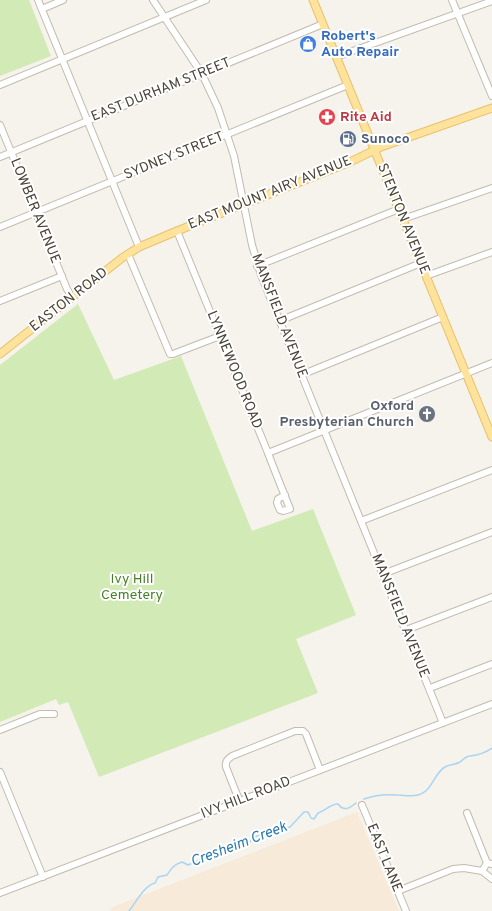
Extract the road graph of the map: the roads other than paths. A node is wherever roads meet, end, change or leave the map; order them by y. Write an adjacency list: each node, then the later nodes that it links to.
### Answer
1 (38, 0): 8 (street)
2 (64, 0): 8 (street)
3 (153, 0): 10 (street, MANSFIELD AVENUE)
4 (206, 0): 10 (street)
5 (313, 0): 11 (main road, STENTON AVENUE)
6 (452, 0): 9 (street)
7 (492, 1): 9 (street)
8 (42, 9): 13 (street)
9 (458, 14): 12 (street); 17 (street)
10 (165, 17): 13 (street); 14 (street, MANSFIELD AVENUE)
11 (323, 24): 12 (main road, STENTON AVENUE); 14 (street, EAST DURHAM STREET)
12 (336, 57): 16 (main road, STENTON AVENUE)
13 (62, 59): 15 (street); 19 (street)
14 (202, 74): 19 (street, EAST DURHAM STREET); 21 (street, MANSFIELD AVENUE)
15 (0, 85)
16 (348, 85): 21 (street, SYDNEY STREET); 22 (main road, STENTON AVENUE)
17 (492, 96)
18 (492, 108): 22 (main road, EAST MOUNT AIRY AVENUE)
19 (87, 121): 23 (street, EAST DURHAM STREET); 25 (street)
20 (0, 125): 23 (street, LOWBER AVENUE)
21 (228, 135): 25 (street, SYDNEY STREET); 27 (street, MANSFIELD AVENUE)
22 (375, 150): 27 (main road, EAST MOUNT AIRY AVENUE); 28 (main road, STENTON AVENUE)
23 (11, 152): 24 (street, EAST DURHAM STREET); 29 (street, LOWBER AVENUE)
24 (0, 157)
25 (112, 182): 29 (street, SYDNEY STREET); 33 (street)
26 (492, 188): 30 (street)
27 (244, 204): 32 (main road, EAST MOUNT AIRY AVENUE); 37 (street, MANSFIELD AVENUE)
28 (398, 209): 30 (main road, STENTON AVENUE); 37 (street)
29 (36, 212): 31 (street, SYDNEY STREET); 38 (street, LOWBER AVENUE)
30 (403, 219): 36 (main road, STENTON AVENUE)
31 (0, 227)
32 (177, 230): 33 (main road, EAST MOUNT AIRY AVENUE); 44 (street, LYNNEWOOD ROAD)
33 (139, 247): 35 (main road, EASTON ROAD)
34 (492, 252): 39 (street)
35 (128, 254): 40 (main road, EASTON ROAD); 44 (street)
36 (421, 263): 39 (main road, STENTON AVENUE); 43 (street)
37 (257, 266): 43 (street, MANSFIELD AVENUE)
38 (62, 276): 40 (street, LOWBER AVENUE); 41 (street)
39 (426, 276): 42 (main road, STENTON AVENUE)
40 (72, 297): 45 (main road, EASTON ROAD)
41 (0, 301)
42 (443, 317): 47 (main road, STENTON AVENUE); 48 (street)
43 (279, 321): 48 (street, MANSFIELD AVENUE)
44 (220, 336): 51 (street, LYNNEWOOD ROAD)
45 (0, 354)
46 (492, 363): 47 (street)
47 (466, 373): 49 (street); 50 (main road, STENTON AVENUE)
48 (301, 375): 49 (street, MANSFIELD AVENUE)
49 (324, 430): 51 (street); 54 (street, MANSFIELD AVENUE)
50 (492, 437)
51 (268, 453): 53 (street, LYNNEWOOD ROAD)
52 (492, 470): 54 (street)
53 (285, 495): 53 (street, LYNNEWOOD ROAD)
54 (361, 521): 56 (street, MANSFIELD AVENUE)
55 (492, 532): 56 (street)
56 (383, 574): 58 (street, MANSFIELD AVENUE)
57 (492, 597): 58 (street)
58 (406, 630): 60 (street, MANSFIELD AVENUE)
59 (492, 664): 60 (street)
60 (430, 688): 63 (street, MANSFIELD AVENUE)
61 (492, 704): 63 (street, IVY HILL ROAD)
62 (54, 714): 64 (street)
63 (443, 723): 65 (street, IVY HILL ROAD)
64 (0, 730)
65 (320, 770): 67 (street, IVY HILL ROAD); 67 (street)
66 (0, 772): 72 (street)
67 (239, 800): 72 (street, IVY HILL ROAD)
68 (362, 806): 74 (street, EAST LANE)
69 (468, 813): 70 (street)
70 (490, 863): 71 (street)
71 (482, 871): 73 (street); 74 (street)
72 (43, 877): 75 (street, IVY HILL ROAD)
73 (492, 879)
74 (398, 891): 76 (street, EAST LANE)
75 (0, 894)
76 (406, 911)

